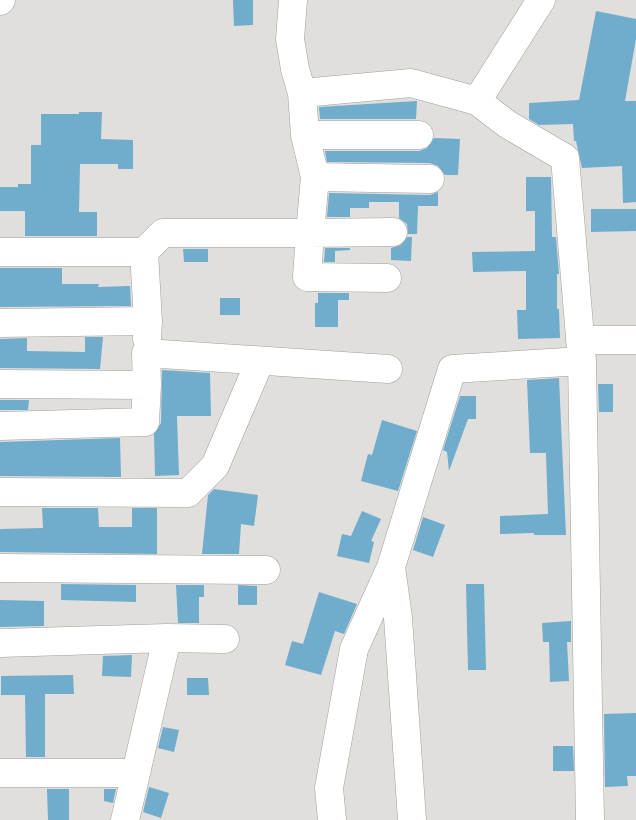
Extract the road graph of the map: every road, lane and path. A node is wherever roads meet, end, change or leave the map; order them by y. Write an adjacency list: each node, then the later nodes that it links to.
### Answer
1 (293, 0): 3 (street)
2 (541, 0): 4 (street)
3 (302, 93): 4 (street); 5 (street)
4 (477, 101): 17 (street)
5 (305, 135): 6 (street); 7 (street)
6 (419, 136)
7 (315, 177): 8 (street); 10 (street)
8 (430, 179)
9 (393, 232): 10 (street)
10 (310, 233): 12 (street); 13 (street)
11 (0, 252): 12 (street)
12 (144, 252): 14 (street)
13 (388, 278)
14 (148, 321): 15 (street); 18 (street)
15 (0, 323)
16 (636, 340): 17 (street)
17 (581, 350): 25 (street); 36 (street)
18 (146, 353): 19 (street); 22 (street)
19 (260, 361): 20 (street); 24 (street)
20 (388, 369)
21 (0, 384): 22 (street)
22 (148, 385): 23 (street)
23 (0, 426)
24 (0, 492)
25 (391, 567): 34 (street); 35 (street)
26 (0, 568): 27 (street)
27 (266, 570)
28 (167, 638): 29 (street); 30 (street); 32 (street)
29 (226, 639)
30 (0, 643)
31 (0, 773): 32 (street)
32 (136, 773): 33 (street)
33 (125, 820)
34 (332, 820)
35 (412, 820)
36 (590, 820)

